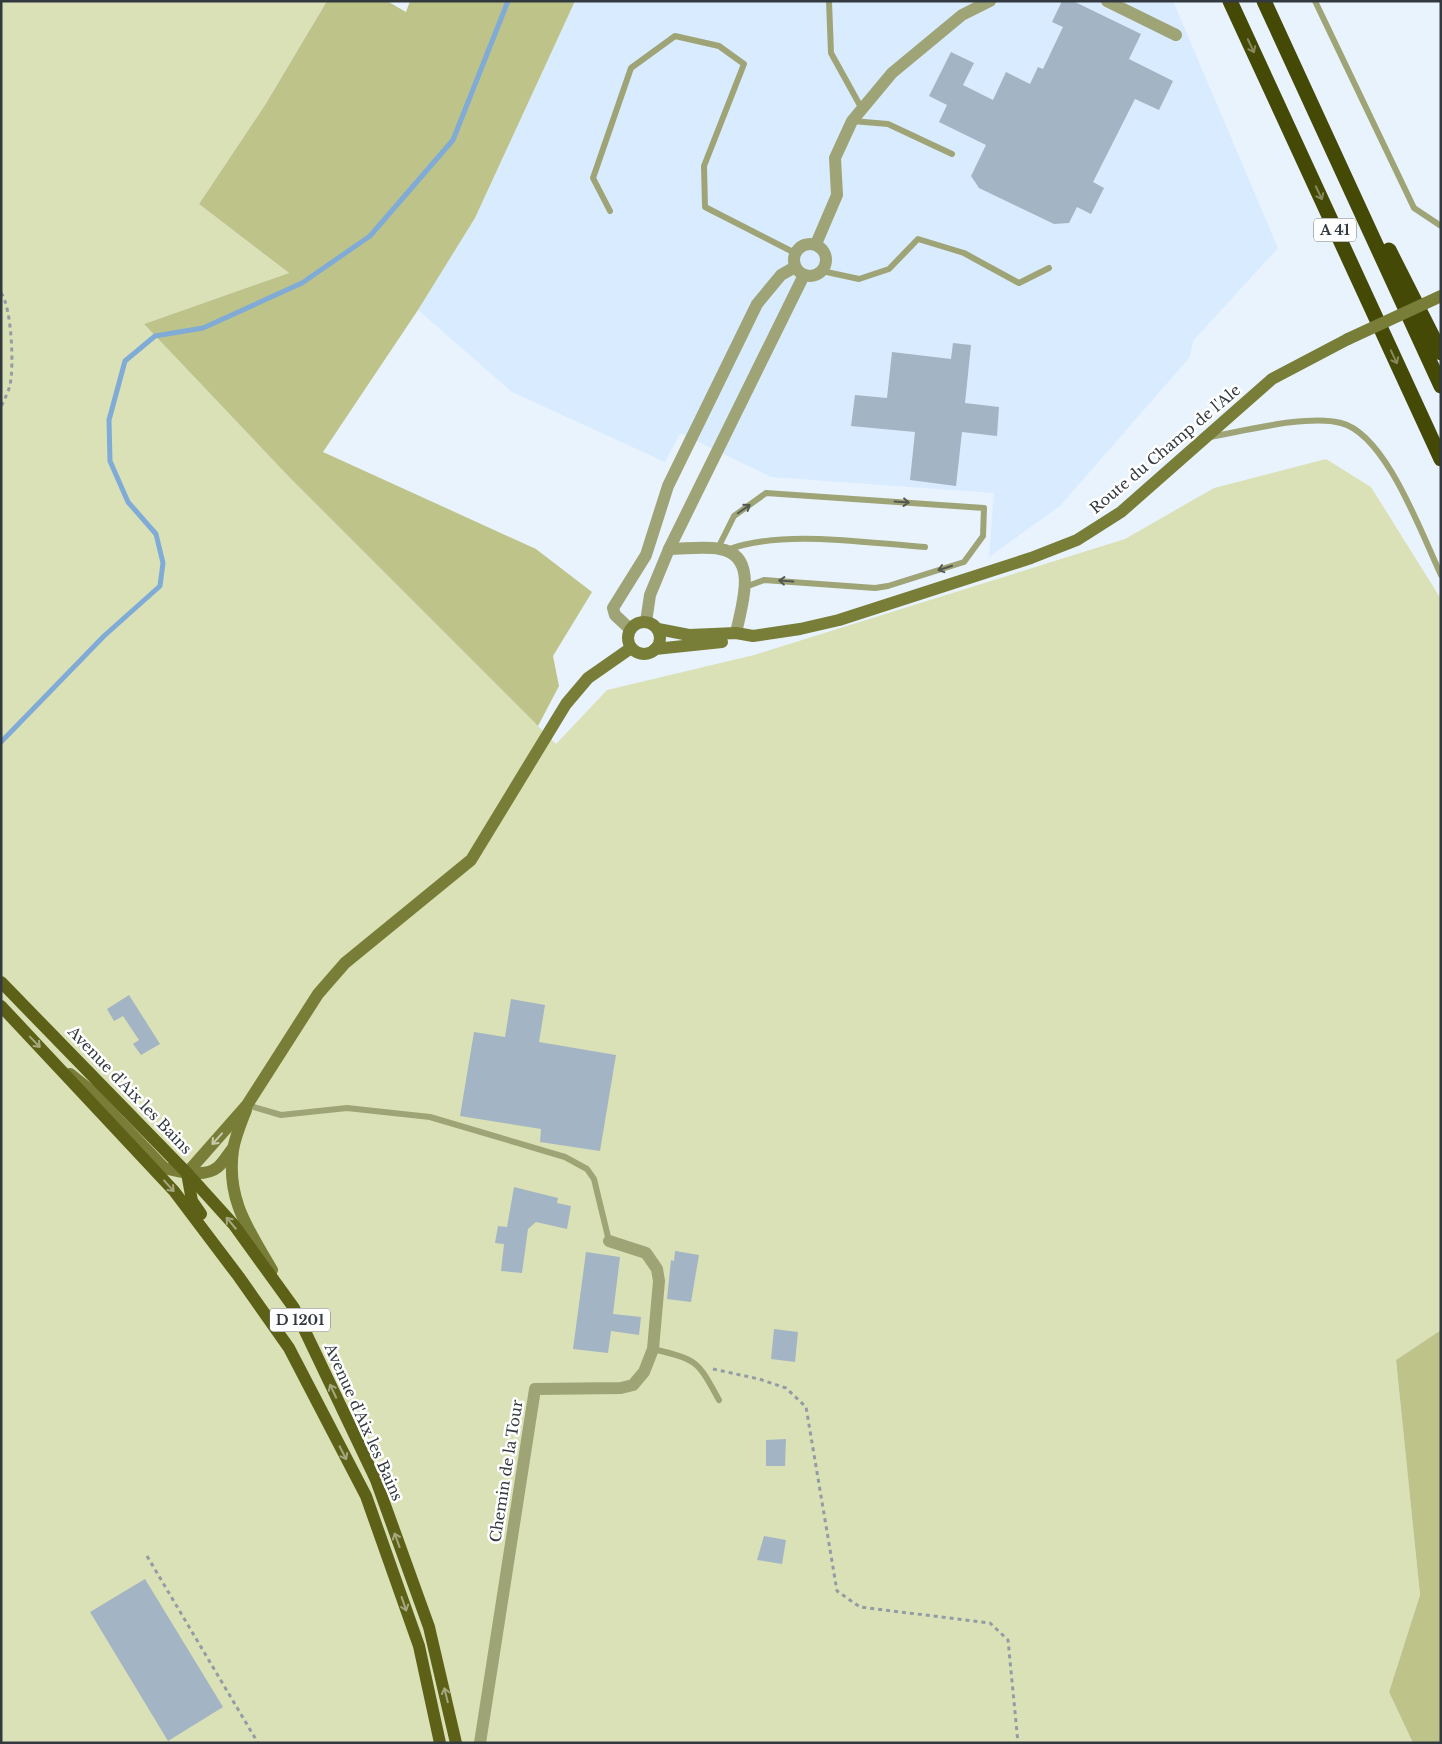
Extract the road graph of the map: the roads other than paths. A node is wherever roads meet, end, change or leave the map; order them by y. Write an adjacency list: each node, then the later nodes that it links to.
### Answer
1 (829, 1): 8 (lane)
2 (990, 1): 8 (street)
3 (1108, 1): 7 (street)
4 (1230, 1): 22 (highway, A 41, one-way to 22)
5 (1265, 1): 19 (highway); 20 (highway, A 41)
6 (1315, 1): 12 (lane)
7 (1176, 35)
8 (862, 109): 9 (street)
9 (852, 121): 10 (lane); 13 (street)
10 (952, 154)
11 (610, 211): 14 (lane)
12 (1441, 226)
13 (816, 244): 14 (street); 17 (street)
14 (795, 253): 16 (street)
15 (1049, 268): 17 (lane)
16 (799, 271): 17 (street); 25 (street); 29 (street)
17 (822, 271)
18 (1441, 296): 21 (street, Route du Champ de l'Ale, bridge)
19 (1441, 354)
20 (1441, 386)
21 (1204, 438): 26 (lane); 32 (street, Route du Champ de l'Ale)
22 (1441, 459)
23 (925, 547): 24 (lane)
24 (722, 549): 25 (street); 27 (street); 27 (lane, one-way to 27)
25 (669, 550): 28 (street)
26 (1441, 575)
27 (745, 587): 31 (street)
28 (646, 622): 29 (street); 30 (street)
29 (630, 629): 33 (street)
30 (658, 629): 31 (street, Route du Champ de l'Ale); 34 (street)
31 (736, 633): 32 (street, Route du Champ de l'Ale)
32 (753, 636): 34 (street, Route du Champ de l'Ale)
33 (632, 648): 34 (street); 38 (street)
34 (655, 649)
35 (1, 982): 40 (main road, Avenue d'Aix les Bains / D 1201)
36 (1, 1006): 37 (main road, Avenue d'Aix les Bains / D 1201, one-way to 37)
37 (56, 1064): 40 (street); 43 (main road, Avenue d'Aix les Bains / D 1201, one-way to 43)
38 (247, 1105): 39 (street); 40 (street, one-way to 40); 41 (lane)
39 (233, 1148): 40 (street); 42 (street)
40 (187, 1173): 42 (main road, Avenue d'Aix les Bains / D 1201, one-way to 40); 43 (main road)
41 (609, 1240): 44 (street, Chemin de la Tour)
42 (294, 1308): 47 (main road, Avenue d'Aix les Bains / D 1201, one-way to 42)
43 (289, 1348): 46 (main road, Avenue d'Aix les Bains / D 1201, one-way to 46)
44 (653, 1349): 45 (lane); 48 (street, Chemin de la Tour)
45 (719, 1400)
46 (440, 1743)
47 (456, 1743)
48 (480, 1743)

